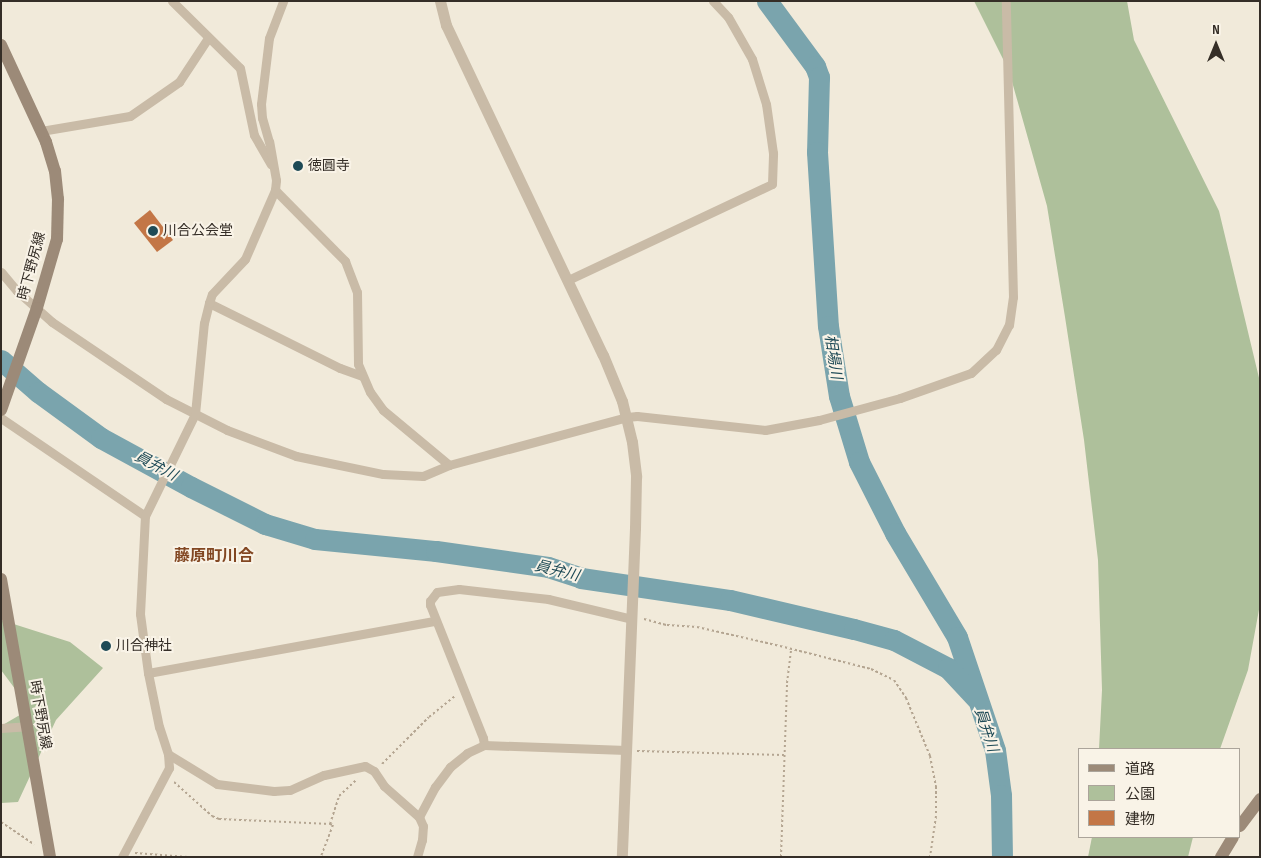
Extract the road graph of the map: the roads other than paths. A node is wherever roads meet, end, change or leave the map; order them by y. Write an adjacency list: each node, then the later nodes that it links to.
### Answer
1 (172, 1): 6 (street)
2 (283, 1): 9 (street)
3 (440, 1): 12 (street)
4 (713, 1): 12 (street)
5 (1006, 1): 18 (street)
6 (208, 38): 8 (street); 9 (street)
7 (1, 45): 8 (main road, 時下野尻線)
8 (41, 131): 14 (main road, 時下野尻線)
9 (273, 170): 10 (street)
10 (275, 190): 13 (street); 15 (street)
11 (1, 272): 14 (street)
12 (568, 280): 18 (street)
13 (209, 302): 15 (street); 17 (street)
14 (35, 312): 16 (main road, 時下野尻線); 17 (street)
15 (362, 376): 20 (street)
16 (1, 409)
17 (193, 416): 20 (street); 21 (street)
18 (627, 417): 20 (street); 23 (street)
19 (1, 418): 21 (street)
20 (449, 465)
21 (147, 513): 25 (street)
22 (1, 579): 26 (main road, 時下野尻線)
23 (632, 616): 24 (street); 29 (street)
24 (436, 621): 25 (street); 28 (street)
25 (148, 674): 30 (street)
26 (27, 726): 27 (street); 35 (main road, 時下野尻線)
27 (1, 728)
28 (484, 745): 29 (street); 32 (street)
29 (626, 750): 38 (street)
30 (168, 754): 32 (street); 36 (street)
31 (1260, 799): 33 (main road)
32 (419, 817): 37 (street)
33 (1241, 825)
34 (1232, 838): 39 (main road)
35 (49, 853)
36 (124, 853)
37 (416, 857)
38 (622, 857)
39 (1221, 857)

